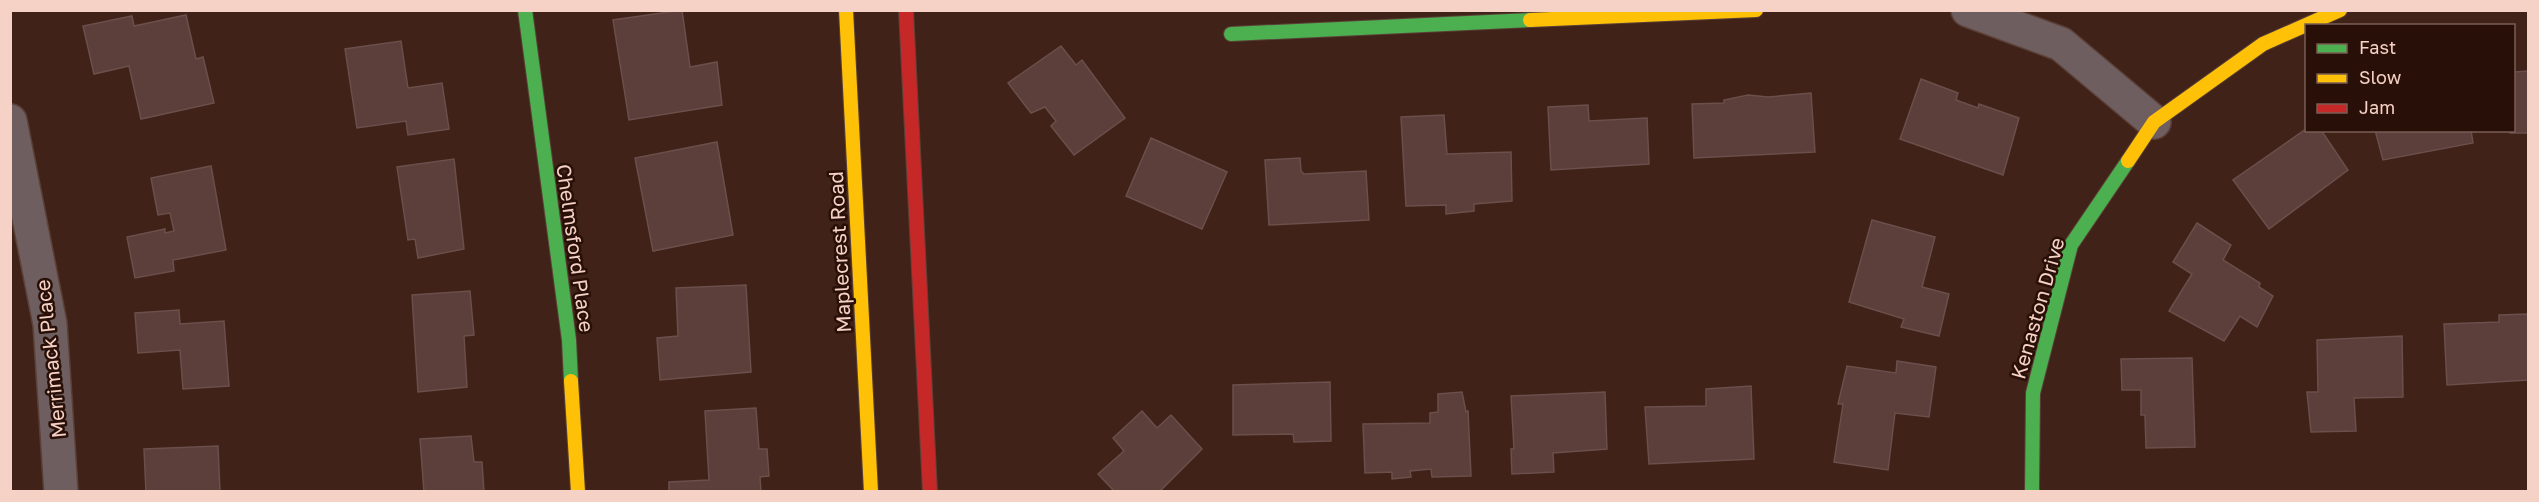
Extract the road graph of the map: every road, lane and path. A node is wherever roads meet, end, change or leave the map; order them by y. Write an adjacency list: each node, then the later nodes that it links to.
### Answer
1 (525, 10): 13 (street, Chelmsford Place)
2 (846, 10): 14 (street, Maplecrest Road)
3 (906, 10): 15 (street)
4 (1756, 10): 9 (street)
5 (1968, 10): 11 (street)
6 (2340, 10): 7 (street)
7 (2308, 24)
8 (2305, 25): 11 (street)
9 (1231, 34)
10 (10, 121): 12 (street, Merrimack Place)
11 (2154, 122): 16 (street, Kenaston Drive)
12 (61, 492)
13 (578, 492)
14 (871, 492)
15 (930, 492)
16 (2032, 492)

